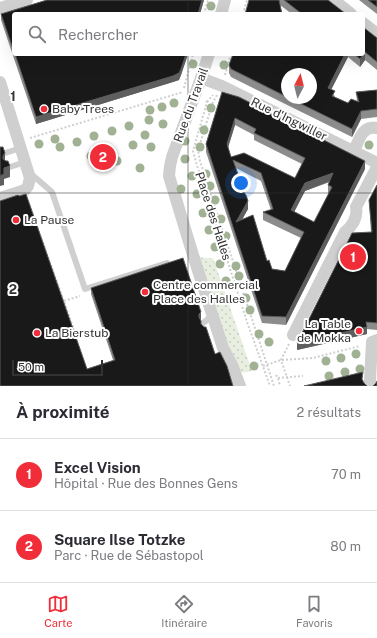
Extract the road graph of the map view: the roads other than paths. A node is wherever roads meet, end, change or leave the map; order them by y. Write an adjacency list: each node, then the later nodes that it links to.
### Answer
1 (27, 0): 4 (street)
2 (225, 0): 5 (street)
3 (334, 0): 6 (street)
4 (0, 8)
5 (222, 12)
6 (349, 12)
7 (365, 25): 8 (street)
8 (377, 34)
9 (208, 56): 10 (street, Rue du Travail)
10 (201, 78): 14 (street, Rue d'Ingwiller); 24 (street, Rue du Travail)
11 (0, 82): 13 (street)
12 (377, 128): 14 (street)
13 (20, 145): 15 (lane); 17 (street)
14 (354, 151): 16 (street, Rue d'Ingwiller)
15 (2, 154)
16 (377, 163)
17 (27, 167): 19 (lane); 20 (street); 21 (lane)
18 (377, 167): 22 (street)
19 (7, 168)
20 (0, 198)
21 (171, 262)
22 (293, 335)
23 (375, 341): 27 (street)
24 (223, 348): 25 (street); 26 (street)
25 (237, 386)
26 (240, 386)
27 (370, 386)

